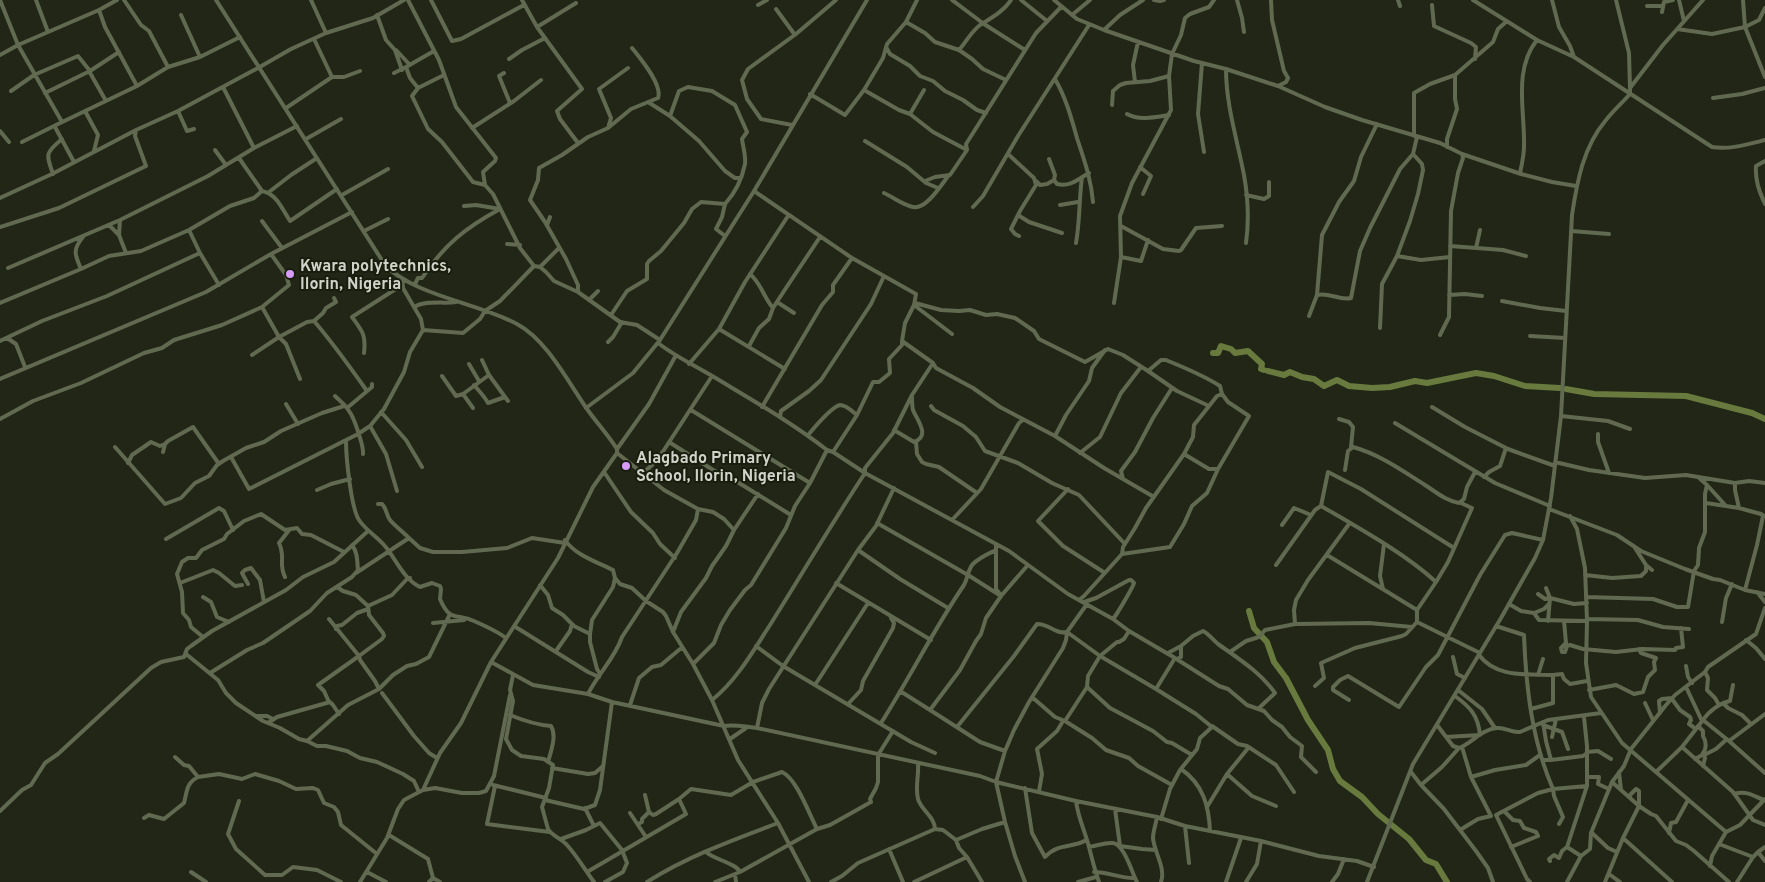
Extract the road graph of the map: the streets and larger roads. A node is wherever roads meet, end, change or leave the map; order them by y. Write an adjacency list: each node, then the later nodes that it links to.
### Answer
1 (0, 0): 67 (street)
2 (37, 0): 58 (street)
3 (116, 0): 43 (street)
4 (124, 0): 82 (street)
5 (216, 0): 62 (street)
6 (311, 0): 60 (street)
7 (406, 0): 46 (street); 73 (street)
8 (431, 0): 35 (street)
9 (522, 0): 35 (street)
10 (767, 0): 36 (street)
11 (836, 0): 61 (street)
12 (867, 0): 111 (street)
13 (917, 0): 51 (street)
14 (952, 0): 52 (street)
15 (1011, 0): 52 (street)
16 (1021, 0): 48 (street)
17 (1054, 0): 40 (street)
18 (1090, 0): 47 (street)
19 (1143, 0): 57 (street)
20 (1154, 0): 21 (street)
21 (1164, 0)
22 (1214, 0): 75 (street)
23 (1237, 0): 59 (street)
24 (1271, 0): 102 (street)
25 (1398, 0): 38 (street)
26 (1473, 0): 49 (street)
27 (1552, 0): 78 (street)
28 (1616, 0): 105 (street)
29 (1673, 0): 34 (street)
30 (1679, 0): 50 (street)
31 (1703, 0): 50 (street)
32 (1743, 0): 55 (street)
33 (576, 3): 54 (street)
34 (1663, 3): 39 (street); 44 (street)
35 (524, 5): 54 (street)
36 (758, 5)
37 (1432, 5): 80 (street)
38 (1400, 6)
39 (1647, 6)
40 (1061, 7): 47 (street); 48 (street)
41 (1765, 8): 55 (street)
42 (776, 9): 61 (street)
43 (99, 10): 58 (street); 74 (street)
44 (1662, 12)
45 (181, 15): 77 (street)
46 (377, 15): 60 (street); 68 (street)
47 (1072, 15): 53 (street)
48 (1047, 21): 72 (street)
49 (1507, 21): 65 (street); 80 (street)
50 (1684, 21): 56 (street)
51 (906, 22): 69 (street); 71 (street)
52 (984, 24): 71 (street); 72 (street)
53 (1089, 25): 57 (street); 97 (street)
54 (536, 27): 63 (street)
55 (1745, 27): 56 (street); 96 (street)
56 (1677, 29): 105 (street)
57 (1104, 30): 66 (street)
58 (48, 32): 67 (street)
59 (1244, 32)
60 (326, 33): 64 (street)
61 (795, 35): 130 (street)
62 (240, 37): 77 (street); 84 (street)
63 (545, 38): 79 (street); 144 (street)
64 (314, 39): 84 (street); 95 (street)
65 (1537, 40): 78 (street); 165 (street)
66 (1138, 42): 75 (street); 100 (street)
67 (18, 45): 76 (street); 91 (street)
68 (392, 47): 83 (street); 83 (street)
69 (885, 47): 107 (street); 121 (street)
70 (632, 48): 116 (street)
71 (960, 50): 99 (street)
72 (1025, 50): 99 (street)
73 (434, 51): 83 (street); 92 (street)
74 (119, 52): 88 (street); 101 (street)
75 (1172, 54): 81 (street); 94 (street)
76 (0, 55)
77 (200, 57): 82 (street)
78 (1574, 57): 112 (street)
79 (509, 59)
80 (1475, 59): 93 (street)
81 (1202, 63): 86 (street); 152 (street)
82 (168, 67): 101 (street)
83 (406, 67): 89 (street); 104 (street)
84 (258, 68): 103 (street); 118 (street)
85 (628, 68): 133 (street)
86 (1226, 69): 102 (street); 184 (street)
87 (360, 70): 95 (street)
88 (90, 71): 91 (street); 110 (street); 114 (street)
89 (394, 72)
90 (504, 73): 115 (street)
91 (34, 75): 109 (street); 110 (street)
92 (444, 75): 104 (street); 132 (street)
93 (1454, 75): 137 (street); 147 (street)
94 (1169, 76): 100 (street); 124 (street)
95 (332, 77): 118 (street)
96 (1765, 77)
97 (1056, 79): 153 (street); 164 (street)
98 (541, 80): 115 (street)
99 (1006, 80): 121 (street)
100 (1135, 82): 117 (street)
101 (137, 86): 114 (street)
102 (1278, 86): 128 (street)
103 (223, 87): 120 (street); 148 (street)
104 (418, 88): 174 (street)
105 (1630, 88): 112 (street)
106 (1765, 88): 113 (street)
107 (864, 90): 111 (street); 122 (street)
108 (924, 90): 122 (street)
109 (11, 91)
110 (45, 93): 127 (street)
111 (810, 94): 130 (street)
112 (1630, 94): 140 (street); 175 (street)
113 (1713, 98)
114 (106, 101): 119 (street)
115 (510, 102): 132 (street)
116 (648, 102): 125 (street); 133 (street)
117 (1112, 105)
118 (286, 108): 131 (street)
119 (85, 111): 127 (street); 151 (street)
120 (178, 111): 134 (street); 135 (street)
121 (986, 113): 145 (street)
122 (910, 114): 146 (street)
123 (1127, 114): 124 (street)
124 (1169, 115): 162 (street)
125 (670, 116): 169 (street); 169 (street)
126 (341, 119): 139 (street)
127 (62, 122): 129 (street)
128 (1377, 124): 137 (street); 245 (street)
129 (56, 125): 138 (street); 143 (street)
130 (792, 125): 179 (street)
131 (297, 126): 139 (street); 148 (street)
132 (472, 128): 174 (street)
133 (608, 128): 144 (street)
134 (194, 129)
135 (136, 130): 151 (street); 205 (street)
136 (0, 131): 142 (street)
137 (1416, 136): 147 (street); 154 (street)
138 (62, 139): 160 (street); 166 (street)
139 (306, 140): 157 (street)
140 (1765, 140)
141 (865, 141): 171 (street)
142 (8, 142)
143 (22, 142)
144 (578, 143): 202 (street)
145 (966, 144): 146 (street); 150 (street)
146 (959, 145): 150 (street)
147 (1447, 146): 155 (street)
148 (254, 148): 156 (street)
149 (215, 150): 161 (street)
150 (967, 150): 167 (street)
151 (94, 152): 160 (street)
152 (1204, 152)
153 (1008, 154): 172 (street); 192 (street)
154 (1413, 154): 229 (street); 245 (street)
155 (1462, 154): 165 (street); 222 (street)
156 (240, 158): 161 (street); 178 (street)
157 (317, 158): 177 (street); 180 (street)
158 (1049, 159): 170 (street)
159 (1765, 161): 189 (street)
160 (74, 162): 166 (street)
161 (226, 165): 199 (street)
162 (1140, 167): 182 (street); 203 (street)
163 (388, 169): 183 (street)
164 (1089, 172): 168 (street); 187 (street)
165 (1520, 173): 175 (street)
166 (53, 174): 185 (street)
167 (950, 175): 171 (street); 176 (street)
168 (1082, 177): 170 (street); 186 (street)
169 (740, 178): 188 (street)
170 (1054, 180): 172 (street)
171 (925, 181): 176 (street)
172 (1036, 181): 195 (street)
173 (1269, 182): 184 (street)
174 (484, 184): 193 (street)
175 (1576, 186): 209 (street)
176 (938, 188): 181 (street)
177 (337, 189): 180 (street); 183 (street)
178 (262, 191): 180 (street); 206 (street)
179 (754, 191): 196 (street); 214 (street)
180 (269, 192)
181 (884, 193)
182 (1143, 194)
183 (342, 195): 194 (street)
184 (1246, 195): 218 (street)
185 (0, 198)
186 (1078, 202): 191 (street); 220 (street)
187 (1093, 202)
188 (725, 204): 214 (street); 262 (street)
189 (1765, 204)
190 (464, 206): 193 (street)
191 (1060, 206)
192 (974, 207)
193 (500, 209): 221 (street); 241 (street)
194 (352, 212): 208 (street); 223 (street)
195 (1018, 215): 210 (street); 215 (street)
196 (788, 216): 216 (street); 237 (street)
197 (550, 217): 202 (street)
198 (388, 218): 208 (street)
199 (120, 220): 201 (street); 213 (street)
200 (262, 221): 223 (street)
201 (109, 225): 212 (street); 213 (street)
202 (547, 225): 224 (street)
203 (1121, 226): 217 (street); 231 (street)
204 (1222, 226): 217 (street)
205 (0, 227)
206 (189, 230): 226 (street); 227 (street)
207 (1480, 230): 225 (street)
208 (364, 231): 239 (street)
209 (1571, 231): 211 (street); 260 (street)
210 (1062, 233)
211 (1609, 234)
212 (84, 235): 235 (street); 236 (street)
213 (119, 235): 227 (street)
214 (725, 236): 279 (street)
215 (1019, 236)
216 (820, 237): 233 (street); 252 (street)
217 (1148, 240): 231 (street)
218 (1246, 243)
219 (507, 244): 221 (street)
220 (1076, 244)
221 (520, 245): 234 (street)
222 (1450, 246): 225 (street); 232 (street)
223 (282, 248): 228 (street)
224 (559, 248): 234 (street); 244 (street)
225 (1476, 248): 230 (street)
226 (200, 252): 242 (street); 269 (street)
227 (126, 254): 236 (street)
228 (271, 254): 242 (street); 256 (street)
229 (1397, 256): 232 (street); 267 (street)
230 (1526, 256)
231 (1121, 257): 254 (street)
232 (1450, 257): 246 (street)
233 (852, 258): 238 (street); 292 (street)
234 (537, 266): 244 (street); 259 (street)
235 (8, 268)
236 (81, 269): 253 (street)
237 (750, 274): 258 (street); 266 (street)
238 (884, 276): 255 (street); 323 (street)
239 (402, 278): 240 (street); 241 (street)
240 (402, 285): 257 (street); 283 (street)
241 (417, 285): 250 (street)
242 (219, 286): 290 (street)
243 (598, 291): 249 (street)
244 (578, 292): 249 (street)
245 (1317, 295): 263 (street)
246 (1449, 295): 247 (street); 271 (street)
247 (1482, 296)
248 (334, 298): 264 (street)
249 (589, 300): 262 (street)
250 (458, 301): 257 (street); 259 (street)
251 (1502, 301): 260 (street)
252 (777, 302): 258 (street); 261 (street)
253 (0, 303)
254 (1114, 303)
255 (915, 304): 270 (street); 277 (street); 282 (street)
256 (262, 307): 273 (street); 324 (street)
257 (415, 307): 268 (street)
258 (773, 308): 281 (street)
259 (485, 311): 268 (street); 317 (street)
260 (1566, 311): 275 (street)
261 (794, 313)
262 (611, 315): 265 (street)
263 (1308, 316)
264 (314, 320): 273 (street); 303 (street)
265 (622, 322): 278 (street); 279 (street)
266 (719, 328): 281 (street); 289 (street)
267 (1380, 328)
268 (422, 330): 319 (street)
269 (17, 333): 274 (street); 280 (street)
270 (952, 334)
271 (1440, 335)
272 (1530, 336): 275 (street)
273 (279, 337): 284 (street); 298 (street)
274 (7, 338): 276 (street); 280 (street)
275 (1565, 338): 322 (street)
276 (0, 341)
277 (902, 341): 287 (street); 320 (street)
278 (608, 342)
279 (659, 342): 285 (street); 317 (street)
280 (16, 344): 290 (street)
281 (749, 346): 292 (street)
282 (1106, 350): 291 (street); 336 (street)
283 (364, 354)
284 (252, 355)
285 (675, 357): 289 (street); 345 (street)
286 (482, 360): 294 (street)
287 (934, 363): 306 (street); 321 (street)
288 (469, 364): 299 (street)
289 (690, 364): 296 (street)
290 (25, 367): 297 (street)
291 (1141, 367): 293 (street); 348 (street)
292 (785, 369): 311 (street)
293 (1148, 371): 302 (street); 305 (street)
294 (489, 375): 299 (street); 308 (street)
295 (442, 376): 304 (street)
296 (712, 376): 311 (street); 318 (street)
297 (0, 379)
298 (300, 379)
299 (480, 381): 301 (street)
300 (372, 384): 303 (street)
301 (474, 385): 304 (street); 308 (street)
302 (1172, 388): 313 (street); 359 (street)
303 (367, 391): 314 (street)
304 (463, 394): 316 (street)
305 (1222, 394): 313 (street); 357 (street)
306 (912, 395): 331 (street); 339 (street)
307 (335, 396): 314 (street)
308 (488, 403): 310 (street)
309 (286, 404): 329 (street)
310 (483, 405)
311 (762, 406): 323 (street)
312 (931, 406): 351 (street)
313 (1209, 406): 350 (street)
314 (346, 407): 329 (street); 333 (street)
315 (1432, 407): 343 (street)
316 (473, 408)
317 (586, 408): 345 (street)
318 (691, 410): 338 (street); 371 (street)
319 (381, 412): 330 (street); 356 (street)
320 (857, 415): 335 (street); 347 (street)
321 (1017, 416): 326 (street); 327 (street)
322 (1561, 416): 332 (street); 355 (street)
323 (780, 417): 335 (street)
324 (0, 419)
325 (1339, 419): 342 (street)
326 (1023, 420): 327 (street); 336 (street)
327 (1019, 423): 351 (street)
328 (1395, 423): 362 (street)
329 (298, 424): 352 (street)
330 (370, 426): 333 (street); 377 (street)
331 (894, 430): 339 (street); 363 (street)
332 (1630, 430)
333 (358, 434): 337 (street); 349 (street)
334 (1598, 434): 365 (street)
335 (808, 435): 344 (street)
336 (1055, 436): 348 (street)
337 (346, 441): 352 (street); 368 (street)
338 (669, 442): 361 (street); 379 (street)
339 (916, 442): 378 (street)
340 (165, 444): 346 (street); 353 (street); 354 (street)
341 (115, 447): 353 (street)
342 (1351, 447): 358 (street); 381 (street)
343 (1506, 448): 355 (street); 366 (street)
344 (827, 450): 347 (street); 371 (street)
345 (617, 451): 360 (street); 361 (street)
346 (163, 452)
347 (833, 452): 363 (street)
348 (1080, 453): 364 (street)
349 (363, 454)
350 (1184, 454): 357 (street); 380 (street)
351 (1000, 456): 375 (street); 378 (street)
352 (231, 457): 354 (street)
353 (128, 463): 354 (street)
354 (219, 464)
355 (1555, 464): 365 (street); 386 (street)
356 (422, 467)
357 (1218, 469): 414 (street)
358 (1345, 470)
359 (1121, 471): 364 (street); 369 (street)
360 (604, 472): 404 (street); 416 (street)
361 (643, 472): 387 (street)
362 (1475, 472): 366 (street); 381 (street)
363 (865, 473): 374 (street); 491 (street)
364 (1114, 473): 369 (street)
365 (1609, 473): 367 (street)
366 (1484, 477): 386 (street)
367 (1698, 478): 370 (street); 373 (street)
368 (350, 479): 376 (street); 400 (street)
369 (1123, 479): 380 (street)
370 (1735, 482): 372 (street); 388 (street)
371 (810, 483): 389 (street)
372 (1765, 483)
373 (1707, 486): 382 (street); 385 (street)
374 (894, 488): 393 (street); 394 (street)
375 (1068, 489): 405 (street); 423 (street)
376 (317, 490)
377 (397, 491)
378 (977, 493): 393 (street)
379 (758, 494): 389 (street); 399 (street)
380 (1154, 497): 405 (street)
381 (1461, 503): 410 (street)
382 (1706, 503): 385 (street); 421 (street)
383 (378, 504): 401 (street)
384 (1321, 506): 390 (street); 395 (street); 410 (street)
385 (1726, 506): 388 (street)
386 (1549, 507): 391 (street); 403 (street)
387 (698, 508): 399 (street); 416 (street)
388 (1739, 508): 392 (street)
389 (791, 515): 509 (street)
390 (1311, 515): 396 (street); 417 (street)
391 (1570, 516): 408 (street); 425 (street)
392 (1764, 517): 439 (street)
393 (952, 520): 409 (street)
394 (877, 523): 412 (street); 424 (street)
395 (1349, 524): 406 (street); 415 (street)
396 (1282, 525)
397 (290, 529): 398 (street); 413 (street); 426 (street)
398 (233, 530): 402 (street); 430 (street)
399 (734, 530): 483 (street)
400 (368, 531): 407 (street); 411 (street)
401 (409, 538): 404 (street); 411 (street)
402 (166, 539)
403 (1543, 540): 454 (street); 487 (street)
404 (565, 542): 428 (street); 435 (street)
405 (1125, 544): 414 (street)
406 (1384, 544): 429 (street); 438 (street)
407 (352, 545): 413 (street); 422 (street)
408 (1634, 546): 418 (street); 421 (street)
409 (996, 548): 419 (street); 424 (street); 443 (street)
410 (1454, 548): 429 (street)
411 (389, 550): 422 (street); 427 (street)
412 (858, 550): 432 (street); 457 (street)
413 (344, 552): 449 (street)
414 (1122, 554): 423 (street)
415 (1327, 555): 438 (street); 475 (street)
416 (675, 558): 448 (street)
417 (1276, 565)
418 (1646, 565): 420 (street); 425 (street)
419 (1027, 566): 443 (street); 447 (street)
420 (1652, 570)
421 (1694, 571): 433 (street); 445 (street)
422 (356, 573): 436 (street)
423 (1105, 573): 447 (street)
424 (968, 575): 443 (street); 457 (street)
425 (1585, 575): 445 (street)
426 (285, 578)
427 (408, 578): 456 (street); 461 (street)
428 (615, 578): 448 (street); 485 (street)
429 (1436, 582): 459 (street)
430 (180, 583): 434 (street); 486 (street)
431 (248, 584): 449 (street)
432 (836, 584): 451 (street); 510 (street)
433 (1732, 584): 439 (street); 472 (street)
434 (242, 586)
435 (540, 586): 474 (street); 476 (street)
436 (337, 587): 456 (street); 513 (street)
437 (1546, 588): 446 (street)
438 (1383, 589): 459 (street)
439 (1745, 590): 440 (street)
440 (1756, 592): 442 (street); 450 (street)
441 (1538, 594): 446 (street)
442 (1765, 594)
443 (1001, 596): 551 (street)
444 (203, 597): 469 (street)
445 (1586, 597): 453 (street)
446 (1550, 598): 453 (street); 455 (street)
447 (1079, 600): 452 (street)
448 (646, 601): 483 (street); 515 (street)
449 (264, 602): 469 (street)
450 (1765, 602)
451 (868, 603): 462 (street); 523 (street)
452 (1086, 603): 464 (street); 464 (street); 484 (street)
453 (1586, 603): 466 (street)
454 (1509, 604): 460 (street); 477 (street)
455 (1549, 604): 460 (street); 467 (street)
456 (368, 608): 480 (street); 502 (street)
457 (948, 608): 489 (street)
458 (1765, 608): 490 (street)
459 (1417, 610): 471 (street)
460 (1534, 613): 467 (street)
461 (450, 614): 465 (street); 470 (street)
462 (890, 616): 489 (street); 545 (street)
463 (329, 619): 480 (street)
464 (1113, 619): 482 (street)
465 (466, 620): 470 (street); 488 (street)
466 (1587, 620): 468 (street); 479 (street); 494 (street)
467 (1548, 621): 468 (street)
468 (1564, 621): 493 (street)
469 (229, 622): 486 (street)
470 (447, 622): 473 (street); 528 (street)
471 (1417, 622): 478 (street); 487 (street)
472 (1722, 622)
473 (433, 623)
474 (572, 624): 485 (street); 497 (street)
475 (1295, 624): 478 (street); 499 (street)
476 (514, 626): 488 (street); 497 (street)
477 (1496, 626): 501 (street); 516 (street)
478 (1412, 627): 525 (street)
479 (1681, 628): 481 (street); 496 (street)
480 (336, 629): 502 (street)
481 (1689, 629)
482 (1129, 630): 498 (street); 503 (street)
483 (673, 632): 495 (street)
484 (1067, 632): 503 (street); 537 (street); 572 (street)
485 (590, 634): 515 (street)
486 (203, 637): 500 (street)
487 (1449, 637): 501 (street); 540 (street)
488 (506, 638): 508 (street)
489 (931, 640): 532 (street)
490 (1746, 640): 507 (street); 512 (street)
491 (756, 646): 510 (street); 539 (street)
492 (1181, 646): 498 (street); 499 (street); 506 (street)
493 (1580, 648): 494 (street); 505 (street)
494 (1585, 648): 496 (street); 505 (street)
495 (683, 649): 509 (street); 548 (street)
496 (1639, 649): 531 (street)
497 (556, 651): 515 (street)
498 (1168, 652): 506 (street)
499 (1230, 652): 549 (street)
500 (186, 654): 513 (street); 646 (street)
501 (1480, 654): 516 (street); 520 (street)
502 (359, 656): 528 (street); 541 (street)
503 (1100, 656): 526 (street); 529 (street)
504 (1453, 657): 520 (street)
505 (1586, 657): 521 (street)
506 (1177, 659): 529 (street); 549 (street)
507 (1765, 659)
508 (492, 662): 514 (street); 600 (street)
509 (693, 664): 539 (street)
510 (783, 666): 523 (street); 574 (street)
511 (1686, 666): 522 (street)
512 (1705, 672): 522 (street); 547 (street)
513 (210, 674): 557 (street)
514 (513, 675): 534 (street); 535 (street)
515 (599, 675): 534 (street)
516 (1525, 675): 517 (street); 550 (street)
517 (1538, 675): 518 (street); 518 (street)
518 (1544, 675): 519 (street)
519 (1553, 675): 521 (street); 550 (street)
520 (1465, 678): 530 (street)
521 (1587, 681): 531 (street)
522 (1692, 683): 527 (street)
523 (815, 685): 545 (street)
524 (1733, 685): 544 (street)
525 (1316, 686)
526 (1087, 687): 563 (street); 595 (street)
527 (1686, 687): 538 (street); 562 (street)
528 (379, 689): 554 (street)
529 (1156, 689): 570 (street)
530 (1458, 690): 536 (street); 575 (street)
531 (1589, 690): 552 (street)
532 (900, 691): 551 (street); 565 (street)
533 (382, 693): 600 (street)
534 (588, 694): 542 (street)
535 (510, 695): 556 (street); 624 (street)
536 (1455, 696): 568 (street); 581 (street)
537 (1032, 697): 563 (street); 592 (street)
538 (1672, 698): 553 (street); 553 (street); 577 (street)
539 (712, 700): 569 (street)
540 (1349, 700)
541 (329, 702): 554 (street); 559 (street)
542 (612, 702): 548 (street); 607 (street)
543 (1645, 702): 561 (street)
544 (1730, 702): 546 (street); 547 (street)
545 (849, 703): 565 (street)
546 (1736, 703)
547 (1721, 704): 562 (street); 567 (street)
548 (630, 705): 569 (street)
549 (1258, 709): 611 (street)
550 (1531, 709): 571 (street)
551 (930, 710): 572 (street)
552 (1601, 713): 558 (street); 591 (street)
553 (1660, 713): 561 (street)
554 (339, 714): 586 (street)
555 (1765, 714): 567 (street)
556 (510, 715): 605 (street); 605 (street)
557 (257, 716): 559 (street); 564 (street)
558 (1584, 717): 560 (street); 593 (street)
559 (273, 719): 564 (street)
560 (1556, 719): 566 (street); 576 (street)
561 (1653, 720): 591 (street)
562 (1703, 720): 577 (street); 585 (street)
563 (1064, 721): 623 (street); 632 (street)
564 (268, 723): 586 (street)
565 (881, 723): 578 (street)
566 (1543, 724): 571 (street); 576 (street); 604 (street)
567 (1752, 724): 585 (street)
568 (1437, 725): 582 (street); 612 (street)
569 (724, 726): 573 (street); 584 (street)
570 (1212, 726): 587 (street); 595 (street)
571 (1534, 726): 575 (street); 598 (street)
572 (958, 727): 592 (street)
573 (746, 728): 574 (street); 584 (street)
574 (758, 728): 597 (street)
575 (1495, 728): 581 (street)
576 (1554, 728): 579 (street); 583 (street)
577 (1697, 728): 589 (street); 596 (street)
578 (893, 731): 594 (street); 597 (street)
579 (1562, 732): 580 (street); 590 (street)
580 (1568, 733)
581 (1480, 734): 582 (street); 588 (street)
582 (1446, 737): 588 (street)
583 (1552, 737)
584 (730, 739): 620 (street)
585 (1728, 740): 596 (street); 615 (street)
586 (306, 741): 631 (street)
587 (1249, 747): 616 (street); 633 (street)
588 (1460, 747): 618 (street); 625 (street)
589 (1682, 747): 602 (street); 614 (street)
590 (1568, 749)
591 (1631, 750): 613 (street); 614 (street)
592 (1005, 751): 621 (street)
593 (1587, 752): 601 (street); 604 (street); 619 (street)
594 (935, 753)
595 (1192, 754): 610 (street)
596 (1704, 754): 602 (street); 608 (street)
597 (878, 755): 606 (street); 663 (street)
598 (1540, 755): 603 (street); 618 (street)
599 (175, 757): 617 (street)
600 (437, 758): 631 (street)
601 (1611, 759)
602 (1696, 759): 608 (street)
603 (1543, 760): 604 (street); 628 (street)
604 (1551, 760)
605 (548, 762): 609 (street)
606 (918, 764): 621 (street); 664 (street)
607 (603, 766): 609 (street); 647 (street)
608 (1703, 766): 634 (street)
609 (552, 768): 637 (street)
610 (1181, 769): 623 (street); 645 (street)
611 (1316, 772)
612 (1411, 772): 625 (street); 703 (street)
613 (1619, 772): 622 (street); 630 (street)
614 (1656, 772): 640 (street)
615 (1765, 773)
616 (1227, 774): 643 (street); 645 (street)
617 (198, 777): 654 (street); 694 (street)
618 (1471, 777): 653 (street)
619 (1587, 777): 626 (street); 629 (street)
620 (753, 782): 638 (street); 658 (street); 663 (street)
621 (996, 782): 627 (street); 656 (street)
622 (1612, 782): 629 (street); 630 (street)
623 (1172, 784): 655 (street)
624 (493, 785): 631 (street); 637 (street); 666 (street)
625 (1421, 785): 665 (street)
626 (1587, 786): 628 (street); 686 (street)
627 (1025, 788): 632 (street); 677 (street)
628 (1553, 789): 649 (street); 659 (street)
629 (1608, 789): 668 (street)
630 (1621, 790): 636 (street)
631 (421, 791): 671 (street)
632 (1038, 791): 642 (street)
633 (1294, 792)
634 (1734, 794): 639 (street); 652 (street)
635 (645, 795): 650 (street)
636 (1630, 798): 644 (street); 644 (street)
637 (546, 799): 647 (street); 666 (street)
638 (679, 799): 650 (street); 672 (street)
639 (1765, 799): 652 (street)
640 (1688, 800): 669 (street); 670 (street)
641 (240, 801): 715 (street)
642 (1076, 801): 648 (street); 677 (street)
643 (1276, 806)
644 (1639, 806): 670 (street); 674 (street)
645 (1208, 807): 667 (street)
646 (1, 808)
647 (586, 808): 661 (street)
648 (1114, 810): 655 (street); 684 (street)
649 (1504, 811): 653 (street); 685 (street)
650 (649, 812): 657 (street)
651 (630, 813): 657 (street)
652 (1749, 815): 660 (street); 669 (street)
653 (1494, 816): 665 (street); 685 (street)
654 (144, 818)
655 (1159, 818): 662 (street); 690 (street)
656 (1005, 822): 676 (street); 730 (street)
657 (638, 824): 672 (street)
658 (778, 824): 682 (street); 691 (street)
659 (1559, 824)
660 (1765, 825)
661 (594, 826): 675 (street); 689 (street)
662 (1185, 826): 667 (street); 701 (street)
663 (817, 829): 682 (street)
664 (935, 829): 676 (street); 688 (street)
665 (1460, 830): 738 (street)
666 (550, 832): 675 (street)
667 (1210, 832): 673 (street)
668 (1592, 832): 679 (street); 680 (street)
669 (1726, 832): 681 (street)
670 (1669, 833): 702 (street)
671 (389, 835): 694 (street); 711 (street)
672 (646, 837): 689 (street)
673 (1242, 838): 678 (street); 734 (street)
674 (1623, 838): 692 (street); 743 (street)
675 (561, 839): 706 (street)
676 (956, 840): 696 (street)
677 (1086, 840): 683 (street)
678 (1261, 842): 698 (street); 735 (street)
679 (1591, 842): 680 (street); 695 (street)
680 (1601, 842): 692 (street)
681 (1719, 844): 697 (street); 702 (street)
682 (790, 845): 707 (street); 712 (street)
683 (1089, 846): 684 (street); 709 (street)
684 (1120, 846): 690 (street); 713 (street)
685 (1511, 847): 739 (street)
686 (1567, 847): 695 (street); 699 (street)
687 (1765, 847): 693 (street)
688 (889, 848): 726 (street); 727 (street)
689 (622, 850): 706 (street); 721 (street)
690 (1156, 850): 733 (street)
691 (706, 852): 707 (street); 722 (street)
692 (1617, 852): 710 (street)
693 (1758, 852): 697 (street); 700 (street)
694 (377, 854): 705 (street)
695 (1581, 856): 740 (street)
696 (967, 857): 728 (street); 729 (street)
697 (1753, 857): 745 (street)
698 (1344, 859): 703 (street); 736 (street)
699 (1550, 861)
700 (1765, 862)
701 (1189, 863)
702 (1710, 866): 744 (street)
703 (1374, 867): 737 (street)
704 (191, 872): 714 (street)
705 (367, 872): 716 (street); 717 (street)
706 (587, 872): 720 (street)
707 (740, 872): 708 (street)
708 (735, 874): 723 (street); 724 (street)
709 (1095, 874): 713 (street); 731 (street); 732 (street)
710 (1609, 874): 741 (street); 742 (street)
711 (433, 878): 718 (street); 719 (street)
712 (808, 880): 725 (street)
713 (1137, 880)
714 (206, 882)
715 (341, 882)
716 (360, 882)
717 (386, 882)
718 (430, 882)
719 (440, 882)
720 (594, 882)
721 (605, 882)
722 (647, 882)
723 (717, 882)
724 (736, 882)
725 (801, 882)
726 (831, 882)
727 (903, 882)
728 (914, 882)
729 (982, 882)
730 (1025, 882)
731 (1078, 882)
732 (1099, 882)
733 (1161, 882)
734 (1226, 882)
735 (1246, 882)
736 (1332, 882)
737 (1367, 882)
738 (1494, 882)
739 (1530, 882)
740 (1567, 882)
741 (1605, 882)
742 (1620, 882)
743 (1672, 882)
744 (1729, 882)
745 (1737, 882)

